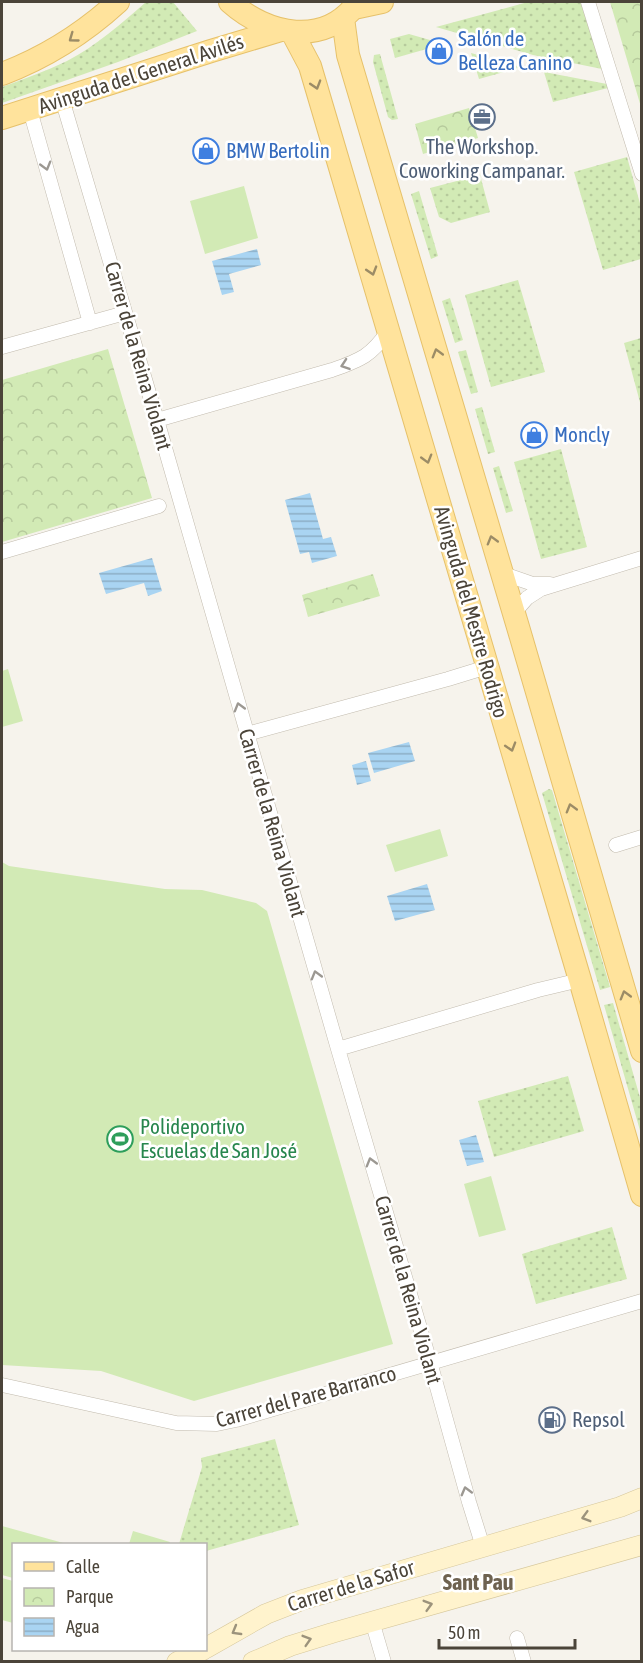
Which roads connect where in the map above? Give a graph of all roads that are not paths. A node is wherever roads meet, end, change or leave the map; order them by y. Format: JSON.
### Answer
{"nodes":[{"id":1,"x":118,"y":2,"type":"edge"},
{"id":2,"x":230,"y":2,"type":"edge"},
{"id":3,"x":382,"y":2,"type":"edge"},
{"id":4,"x":588,"y":2,"type":"edge"},
{"id":5,"x":352,"y":9,"type":"edge"},
{"id":6,"x":286,"y":31,"type":"junction"},
{"id":7,"x":2,"y":74,"type":"edge"},
{"id":8,"x":62,"y":99,"type":"junction"},
{"id":9,"x":30,"y":110,"type":"junction"},
{"id":10,"x":2,"y":118,"type":"edge"},
{"id":11,"x":642,"y":174,"type":"edge"},
{"id":12,"x":125,"y":313,"type":"junction"},
{"id":13,"x":90,"y":323,"type":"junction"},
{"id":14,"x":389,"y":330,"type":"junction"},
{"id":15,"x":2,"y":347,"type":"edge"},
{"id":16,"x":157,"y":420,"type":"junction"},
{"id":17,"x":159,"y":506,"type":"dead end"},
{"id":18,"x":2,"y":552,"type":"edge"},
{"id":19,"x":642,"y":558,"type":"edge"},
{"id":20,"x":501,"y":573,"type":"junction"},
{"id":21,"x":552,"y":584,"type":"junction"},
{"id":22,"x":514,"y":613,"type":"junction"},
{"id":23,"x":487,"y":667,"type":"junction"},
{"id":24,"x":247,"y":734,"type":"junction"},
{"id":25,"x":642,"y":837,"type":"edge"},
{"id":26,"x":616,"y":845,"type":"dead end"},
{"id":27,"x":580,"y":980,"type":"junction"},
{"id":28,"x":338,"y":1049,"type":"junction"},
{"id":29,"x":642,"y":1051,"type":"edge"},
{"id":30,"x":642,"y":1195,"type":"edge"},
{"id":31,"x":642,"y":1301,"type":"edge"},
{"id":32,"x":430,"y":1362,"type":"junction"},
{"id":33,"x":2,"y":1385,"type":"edge"},
{"id":34,"x":642,"y":1498,"type":"edge"},
{"id":35,"x":642,"y":1545,"type":"edge"},
{"id":36,"x":483,"y":1547,"type":"junction"},
{"id":37,"x":372,"y":1621,"type":"junction"},
{"id":38,"x":517,"y":1638,"type":"dead end"},
{"id":39,"x":207,"y":1647,"type":"edge"},
{"id":40,"x":200,"y":1651,"type":"edge"},
{"id":41,"x":177,"y":1662,"type":"edge"},
{"id":42,"x":253,"y":1662,"type":"edge"},
{"id":43,"x":384,"y":1662,"type":"edge"},
{"id":44,"x":524,"y":1662,"type":"edge"}],
"edges":[{"from":1,"to":7,"type":"main road","one_way":true},
{"from":2,"to":6,"type":"main road"},
{"from":3,"to":5,"type":"main road"},
{"from":4,"to":11,"type":"street"},
{"from":5,"to":6,"type":"main road","name":"Avinguda del General Avilés"},
{"from":20,"to":5,"type":"main road","name":"Avinguda del Mestre Rodrigo","one_way":true},
{"from":6,"to":8,"type":"main road","name":"Avinguda del General Avilés"},
{"from":6,"to":14,"type":"main road","name":"Avinguda del Mestre Rodrigo","one_way":true},
{"from":8,"to":9,"type":"main road","name":"Avinguda del General Avilés"},
{"from":8,"to":12,"type":"street","name":"Carrer de la Reina Violant"},
{"from":9,"to":10,"type":"main road","name":"Avinguda del General Avilés"},
{"from":9,"to":13,"type":"street","name":"Carrer de la Reina Violant","one_way":true},
{"from":12,"to":13,"type":"street"},
{"from":12,"to":16,"type":"street","name":"Carrer de la Reina Violant"},
{"from":13,"to":15,"type":"street"},
{"from":14,"to":16,"type":"street","one_way":true},
{"from":14,"to":23,"type":"main road","name":"Avinguda del Mestre Rodrigo","one_way":true},
{"from":24,"to":16,"type":"street","name":"Carrer de la Reina Violant","one_way":true},
{"from":17,"to":18,"type":"street"},
{"from":19,"to":21,"type":"street"},
{"from":20,"to":21,"type":"street"},
{"from":20,"to":22,"type":"main road","name":"Avinguda del Mestre Rodrigo"},
{"from":21,"to":22,"type":"street"},
{"from":29,"to":22,"type":"main road","name":"Avinguda del Mestre Rodrigo","one_way":true},
{"from":23,"to":24,"type":"street"},
{"from":23,"to":27,"type":"main road","name":"Avinguda del Mestre Rodrigo","one_way":true},
{"from":28,"to":24,"type":"street","name":"Carrer de la Reina Violant","one_way":true},
{"from":25,"to":26,"type":"street"},
{"from":27,"to":28,"type":"street"},
{"from":27,"to":30,"type":"main road","name":"Avinguda del Mestre Rodrigo"},
{"from":32,"to":28,"type":"street","name":"Carrer de la Reina Violant","one_way":true},
{"from":31,"to":32,"type":"street","name":"Carrer del Pare Barranco"},
{"from":32,"to":33,"type":"street","name":"Carrer del Pare Barranco"},
{"from":36,"to":32,"type":"street","name":"Carrer de la Reina Violant","one_way":true},
{"from":34,"to":36,"type":"main road","name":"Carrer de la Safor","one_way":true},
{"from":37,"to":35,"type":"main road","name":"Carrer de la Safor","one_way":true},
{"from":36,"to":39,"type":"main road","name":"Carrer de la Safor","one_way":true},
{"from":42,"to":37,"type":"main road","name":"Carrer de la Safor","one_way":true},
{"from":37,"to":43,"type":"street"},
{"from":38,"to":44,"type":"street"},
{"from":40,"to":41,"type":"main road","name":"Carrer de la Safor"}]}
